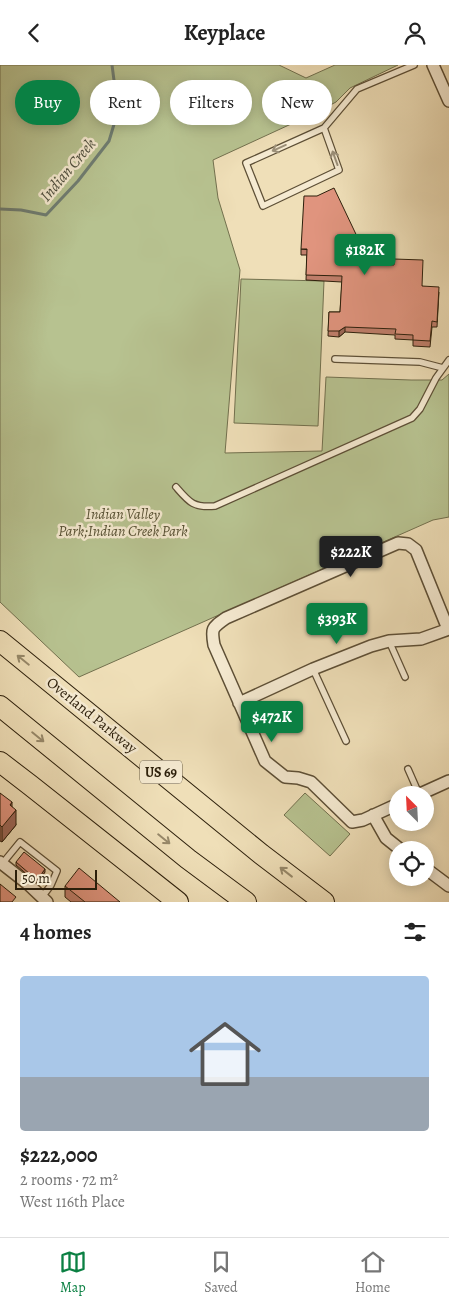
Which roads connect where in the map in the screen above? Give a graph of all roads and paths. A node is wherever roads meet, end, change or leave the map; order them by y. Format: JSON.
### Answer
{"nodes":[{"id":1,"x":414,"y":65,"type":"edge"},
{"id":2,"x":434,"y":65,"type":"edge"},
{"id":3,"x":449,"y":101,"type":"edge"},
{"id":4,"x":324,"y":128,"type":"junction"},
{"id":5,"x":334,"y":359,"type":"dead end"},
{"id":6,"x":449,"y":359,"type":"edge"},
{"id":7,"x":443,"y":368,"type":"junction"},
{"id":8,"x":176,"y":487,"type":"dead end"},
{"id":9,"x":449,"y":629,"type":"edge"},
{"id":10,"x":0,"y":641,"type":"edge"},
{"id":11,"x":389,"y":641,"type":"junction"},
{"id":12,"x":313,"y":669,"type":"junction"},
{"id":13,"x":405,"y":677,"type":"dead end"},
{"id":14,"x":239,"y":703,"type":"junction"},
{"id":15,"x":0,"y":706,"type":"edge"},
{"id":16,"x":346,"y":741,"type":"dead end"},
{"id":17,"x":0,"y":762,"type":"edge"},
{"id":18,"x":408,"y":769,"type":"dead end"},
{"id":19,"x":0,"y":778,"type":"edge"},
{"id":20,"x":449,"y":781,"type":"edge"},
{"id":21,"x":415,"y":786,"type":"edge"},
{"id":22,"x":434,"y":788,"type":"edge"},
{"id":23,"x":389,"y":808,"type":"edge"},
{"id":24,"x":372,"y":815,"type":"junction"},
{"id":25,"x":92,"y":834,"type":"junction"},
{"id":26,"x":390,"y":841,"type":"edge"},
{"id":27,"x":1,"y":863,"type":"edge"},
{"id":28,"x":434,"y":875,"type":"edge"},
{"id":29,"x":449,"y":887,"type":"edge"},
{"id":30,"x":44,"y":899,"type":"edge"},
{"id":31,"x":178,"y":902,"type":"edge"},
{"id":32,"x":246,"y":902,"type":"edge"},
{"id":33,"x":324,"y":902,"type":"edge"}],
"edges":[{"from":1,"to":4,"type":"lane"},
{"from":2,"to":3,"type":"street"},
{"from":4,"to":4,"type":"lane","one_way":true},
{"from":5,"to":7,"type":"lane"},
{"from":6,"to":7,"type":"lane"},
{"from":7,"to":8,"type":"lane"},
{"from":9,"to":11,"type":"street"},
{"from":9,"to":14,"type":"street"},
{"from":33,"to":10,"type":"highway","name":"Overland Parkway","number":"US 69","one_way":true},
{"from":11,"to":12,"type":"street"},
{"from":11,"to":13,"type":"lane"},
{"from":12,"to":14,"type":"street"},
{"from":12,"to":16,"type":"lane"},
{"from":14,"to":24,"type":"street"},
{"from":15,"to":32,"type":"highway","one_way":true},
{"from":17,"to":25,"type":"highway"},
{"from":18,"to":21,"type":"lane"},
{"from":19,"to":25,"type":"highway"},
{"from":20,"to":22,"type":"street"},
{"from":23,"to":24,"type":"street"},
{"from":24,"to":26,"type":"street"},
{"from":25,"to":31,"type":"highway"},
{"from":27,"to":30,"type":"street"},
{"from":27,"to":30,"type":"lane"},
{"from":28,"to":29,"type":"street"}]}
